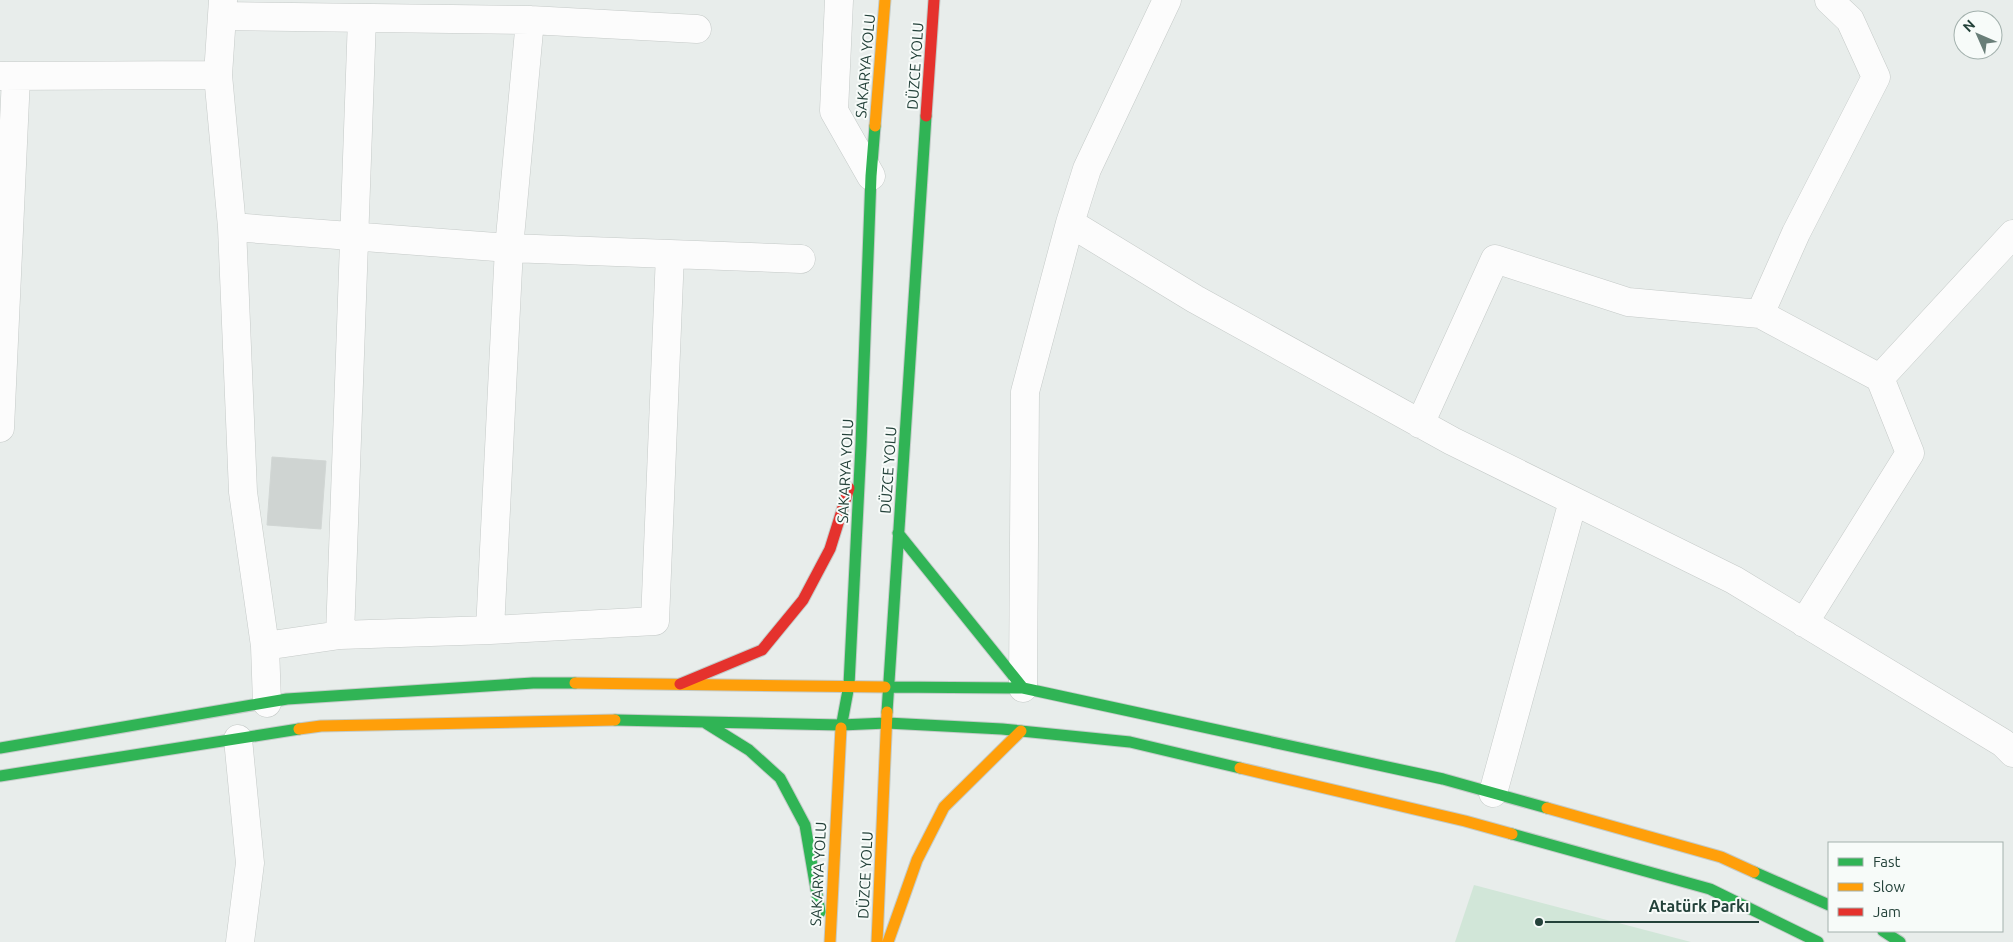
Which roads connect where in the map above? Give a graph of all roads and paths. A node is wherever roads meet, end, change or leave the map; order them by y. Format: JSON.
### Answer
{"nodes":[{"id":1,"x":839,"y":0,"type":"edge"},
{"id":2,"x":885,"y":0,"type":"edge"},
{"id":3,"x":934,"y":0,"type":"edge"},
{"id":4,"x":1167,"y":0,"type":"edge"},
{"id":5,"x":1829,"y":0,"type":"edge"},
{"id":6,"x":223,"y":8,"type":"edge"},
{"id":7,"x":362,"y":18,"type":"junction"},
{"id":8,"x":530,"y":20,"type":"junction"},
{"id":9,"x":697,"y":29,"type":"dead end"},
{"id":10,"x":218,"y":75,"type":"junction"},
{"id":11,"x":8,"y":76,"type":"edge"},
{"id":12,"x":871,"y":176,"type":"junction"},
{"id":13,"x":1070,"y":223,"type":"junction"},
{"id":14,"x":232,"y":227,"type":"junction"},
{"id":15,"x":2013,"y":234,"type":"edge"},
{"id":16,"x":354,"y":236,"type":"junction"},
{"id":17,"x":509,"y":248,"type":"junction"},
{"id":18,"x":670,"y":254,"type":"junction"},
{"id":19,"x":801,"y":259,"type":"dead end"},
{"id":20,"x":1760,"y":314,"type":"junction"},
{"id":21,"x":1880,"y":378,"type":"junction"},
{"id":22,"x":1420,"y":424,"type":"junction"},
{"id":23,"x":0,"y":428,"type":"edge"},
{"id":24,"x":861,"y":445,"type":"junction"},
{"id":25,"x":1573,"y":501,"type":"junction"},
{"id":26,"x":898,"y":533,"type":"junction"},
{"id":27,"x":1804,"y":623,"type":"junction"},
{"id":28,"x":490,"y":630,"type":"junction"},
{"id":29,"x":340,"y":635,"type":"junction"},
{"id":30,"x":265,"y":646,"type":"junction"},
{"id":31,"x":680,"y":684,"type":"junction"},
{"id":32,"x":849,"y":685,"type":"junction"},
{"id":33,"x":888,"y":686,"type":"junction"},
{"id":34,"x":1023,"y":688,"type":"junction"},
{"id":35,"x":268,"y":703,"type":"junction"},
{"id":36,"x":704,"y":722,"type":"junction"},
{"id":37,"x":887,"y":723,"type":"junction"},
{"id":38,"x":841,"y":725,"type":"junction"},
{"id":39,"x":1020,"y":731,"type":"junction"},
{"id":40,"x":238,"y":739,"type":"junction"},
{"id":41,"x":2010,"y":743,"type":"edge"},
{"id":42,"x":0,"y":748,"type":"edge"},
{"id":43,"x":0,"y":776,"type":"edge"},
{"id":44,"x":1493,"y":793,"type":"junction"},
{"id":45,"x":1828,"y":905,"type":"edge"},
{"id":46,"x":1885,"y":932,"type":"edge"},
{"id":47,"x":240,"y":942,"type":"edge"},
{"id":48,"x":825,"y":942,"type":"edge"},
{"id":49,"x":830,"y":942,"type":"edge"},
{"id":50,"x":877,"y":942,"type":"edge"},
{"id":51,"x":888,"y":942,"type":"edge"},
{"id":52,"x":1818,"y":942,"type":"edge"},
{"id":53,"x":1900,"y":942,"type":"edge"}],
"edges":[{"from":1,"to":12,"type":"street"},
{"from":2,"to":12,"type":"main road","name":"SAKARYA YOLU"},
{"from":3,"to":26,"type":"main road","name":"DÜZCE YOLU"},
{"from":4,"to":13,"type":"street"},
{"from":5,"to":20,"type":"street"},
{"from":6,"to":7,"type":"street"},
{"from":6,"to":10,"type":"street"},
{"from":7,"to":8,"type":"street"},
{"from":7,"to":16,"type":"street"},
{"from":8,"to":9,"type":"street"},
{"from":8,"to":17,"type":"street"},
{"from":10,"to":11,"type":"street"},
{"from":10,"to":14,"type":"street"},
{"from":11,"to":23,"type":"street"},
{"from":12,"to":24,"type":"main road","name":"SAKARYA YOLU"},
{"from":13,"to":22,"type":"street"},
{"from":13,"to":34,"type":"street"},
{"from":14,"to":16,"type":"street"},
{"from":14,"to":30,"type":"street"},
{"from":15,"to":21,"type":"street"},
{"from":16,"to":17,"type":"street"},
{"from":16,"to":29,"type":"street"},
{"from":17,"to":18,"type":"street"},
{"from":17,"to":28,"type":"street"},
{"from":18,"to":19,"type":"street"},
{"from":18,"to":28,"type":"street"},
{"from":20,"to":21,"type":"street"},
{"from":20,"to":22,"type":"street"},
{"from":21,"to":27,"type":"street"},
{"from":22,"to":25,"type":"street"},
{"from":24,"to":31,"type":"main road"},
{"from":24,"to":32,"type":"main road","name":"SAKARYA YOLU"},
{"from":25,"to":27,"type":"street"},
{"from":25,"to":44,"type":"street"},
{"from":26,"to":33,"type":"main road","name":"DÜZCE YOLU"},
{"from":26,"to":34,"type":"main road"},
{"from":27,"to":41,"type":"street"},
{"from":28,"to":29,"type":"street"},
{"from":29,"to":30,"type":"street"},
{"from":30,"to":35,"type":"street"},
{"from":31,"to":32,"type":"main road"},
{"from":31,"to":35,"type":"main road"},
{"from":32,"to":33,"type":"main road"},
{"from":32,"to":38,"type":"main road","name":"SAKARYA YOLU"},
{"from":33,"to":34,"type":"main road"},
{"from":33,"to":37,"type":"main road","name":"DÜZCE YOLU"},
{"from":34,"to":44,"type":"main road"},
{"from":35,"to":42,"type":"main road"},
{"from":36,"to":38,"type":"main road"},
{"from":36,"to":40,"type":"main road"},
{"from":36,"to":48,"type":"main road"},
{"from":37,"to":38,"type":"main road"},
{"from":37,"to":39,"type":"main road"},
{"from":37,"to":50,"type":"main road","name":"DÜZCE YOLU"},
{"from":38,"to":49,"type":"main road","name":"SAKARYA YOLU"},
{"from":39,"to":51,"type":"main road"},
{"from":39,"to":52,"type":"main road"},
{"from":40,"to":43,"type":"main road"},
{"from":40,"to":47,"type":"street"},
{"from":44,"to":45,"type":"main road"},
{"from":46,"to":53,"type":"main road"}]}
